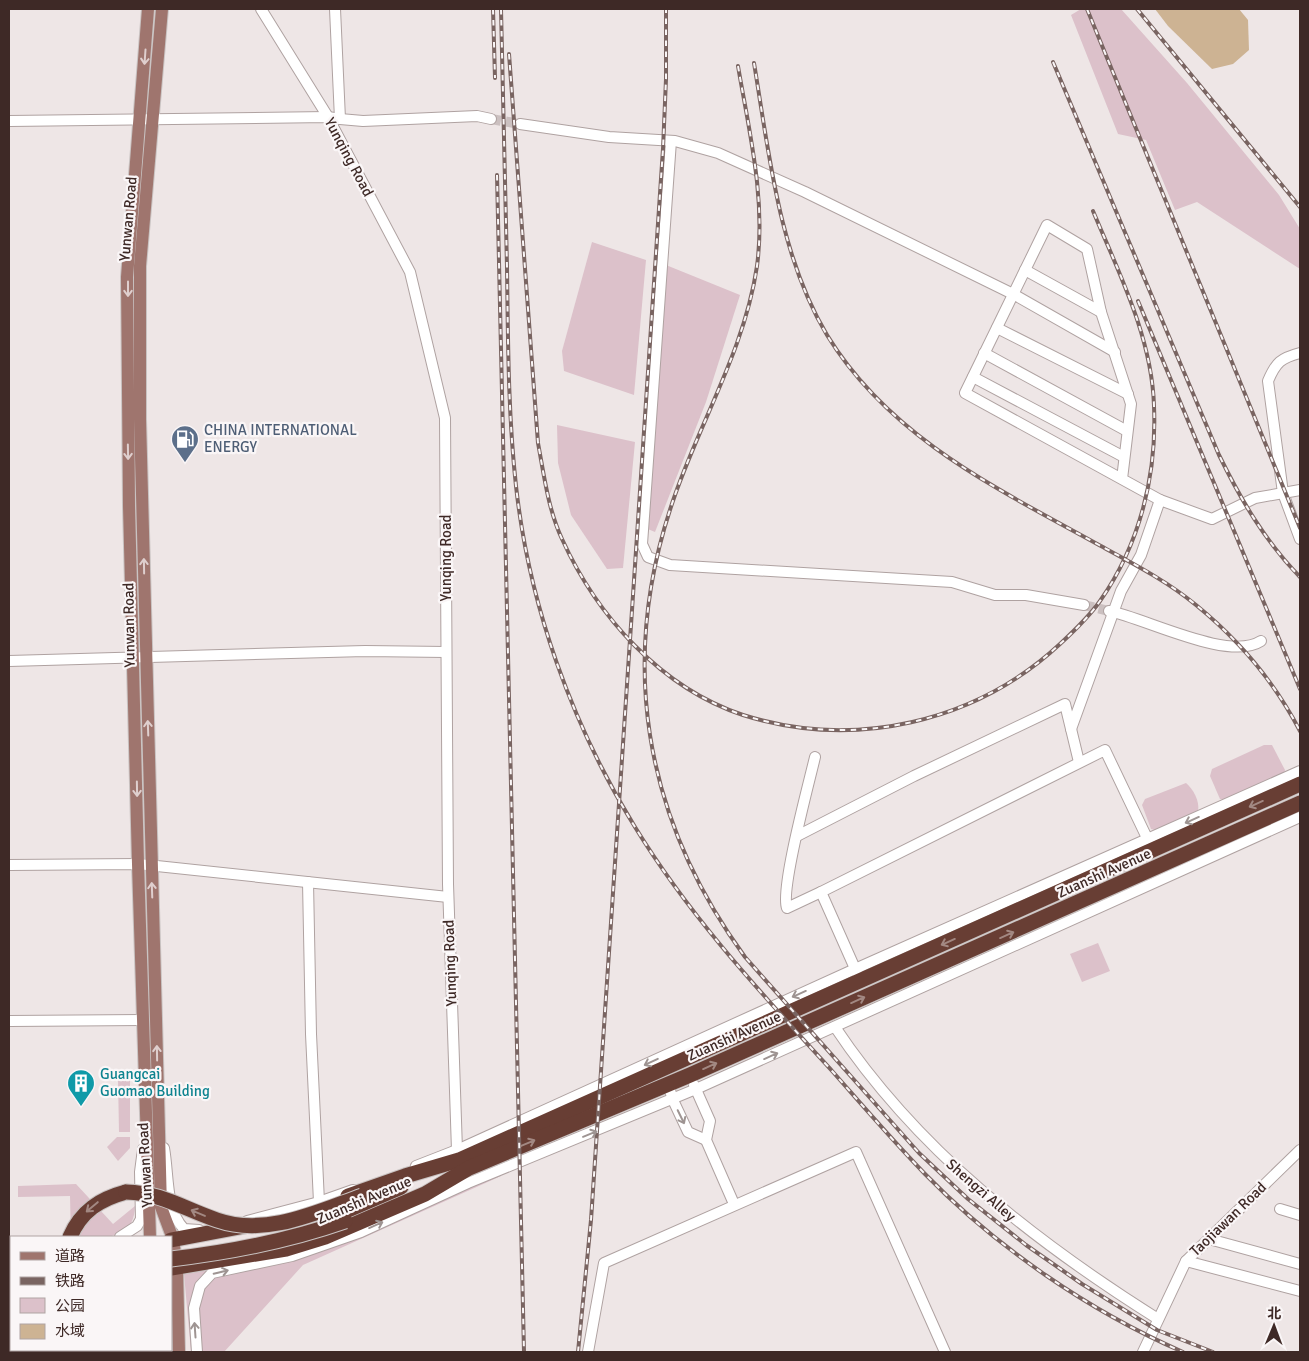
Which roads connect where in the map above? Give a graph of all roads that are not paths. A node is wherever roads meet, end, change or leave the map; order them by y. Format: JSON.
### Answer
{"nodes":[{"id":1,"x":148,"y":9,"type":"edge"},
{"id":2,"x":162,"y":9,"type":"edge"},
{"id":3,"x":260,"y":9,"type":"edge"},
{"id":4,"x":335,"y":9,"type":"edge"},
{"id":5,"x":328,"y":117,"type":"junction"},
{"id":6,"x":147,"y":119,"type":"junction"},
{"id":7,"x":340,"y":119,"type":"junction"},
{"id":8,"x":491,"y":119,"type":"tunnel mouth"},
{"id":9,"x":9,"y":122,"type":"edge"},
{"id":10,"x":520,"y":124,"type":"tunnel mouth"},
{"id":11,"x":670,"y":141,"type":"junction"},
{"id":12,"x":1025,"y":270,"type":"junction"},
{"id":13,"x":1013,"y":294,"type":"junction"},
{"id":14,"x":1101,"y":312,"type":"junction"},
{"id":15,"x":997,"y":328,"type":"junction"},
{"id":16,"x":1115,"y":352,"type":"junction"},
{"id":17,"x":984,"y":353,"type":"junction"},
{"id":18,"x":1300,"y":353,"type":"edge"},
{"id":19,"x":973,"y":377,"type":"junction"},
{"id":20,"x":1128,"y":394,"type":"junction"},
{"id":21,"x":1128,"y":431,"type":"junction"},
{"id":22,"x":1124,"y":457,"type":"junction"},
{"id":23,"x":1122,"y":478,"type":"junction"},
{"id":24,"x":1300,"y":490,"type":"edge"},
{"id":25,"x":1282,"y":493,"type":"junction"},
{"id":26,"x":1160,"y":500,"type":"junction"},
{"id":27,"x":1300,"y":540,"type":"edge"},
{"id":28,"x":1084,"y":605,"type":"tunnel mouth"},
{"id":29,"x":1111,"y":611,"type":"junction"},
{"id":30,"x":1261,"y":641,"type":"dead end"},
{"id":31,"x":446,"y":652,"type":"junction"},
{"id":32,"x":140,"y":659,"type":"junction"},
{"id":33,"x":9,"y":661,"type":"edge"},
{"id":34,"x":1071,"y":729,"type":"junction"},
{"id":35,"x":815,"y":757,"type":"dead end"},
{"id":36,"x":1079,"y":762,"type":"junction"},
{"id":37,"x":1300,"y":771,"type":"edge"},
{"id":38,"x":1300,"y":784,"type":"edge"},
{"id":39,"x":1299,"y":810,"type":"edge"},
{"id":40,"x":797,"y":836,"type":"junction"},
{"id":41,"x":1171,"y":836,"type":"junction"},
{"id":42,"x":1240,"y":838,"type":"junction"},
{"id":43,"x":1148,"y":840,"type":"junction"},
{"id":44,"x":138,"y":864,"type":"junction"},
{"id":45,"x":9,"y":865,"type":"edge"},
{"id":46,"x":152,"y":866,"type":"junction"},
{"id":47,"x":308,"y":882,"type":"junction"},
{"id":48,"x":1058,"y":886,"type":"junction"},
{"id":49,"x":821,"y":892,"type":"junction"},
{"id":50,"x":448,"y":897,"type":"junction"},
{"id":51,"x":858,"y":975,"type":"junction"},
{"id":52,"x":143,"y":1020,"type":"junction"},
{"id":53,"x":9,"y":1021,"type":"edge"},
{"id":54,"x":835,"y":1027,"type":"junction"},
{"id":55,"x":690,"y":1075,"type":"junction"},
{"id":56,"x":668,"y":1084,"type":"junction"},
{"id":57,"x":696,"y":1090,"type":"junction"},
{"id":58,"x":672,"y":1100,"type":"junction"},
{"id":59,"x":152,"y":1115,"type":"junction"},
{"id":60,"x":706,"y":1140,"type":"junction"},
{"id":61,"x":1300,"y":1150,"type":"edge"},
{"id":62,"x":462,"y":1160,"type":"junction"},
{"id":63,"x":523,"y":1161,"type":"junction"},
{"id":64,"x":423,"y":1177,"type":"junction"},
{"id":65,"x":319,"y":1202,"type":"junction"},
{"id":66,"x":734,"y":1204,"type":"junction"},
{"id":67,"x":1280,"y":1209,"type":"dead end"},
{"id":68,"x":306,"y":1212,"type":"junction"},
{"id":69,"x":1300,"y":1215,"type":"edge"},
{"id":70,"x":344,"y":1217,"type":"junction"},
{"id":71,"x":252,"y":1220,"type":"junction"},
{"id":72,"x":71,"y":1236,"type":"edge"},
{"id":73,"x":122,"y":1236,"type":"edge"},
{"id":74,"x":150,"y":1236,"type":"edge"},
{"id":75,"x":170,"y":1236,"type":"edge"},
{"id":76,"x":1209,"y":1239,"type":"junction"},
{"id":77,"x":172,"y":1243,"type":"edge"},
{"id":78,"x":286,"y":1249,"type":"junction"},
{"id":79,"x":1186,"y":1261,"type":"junction"},
{"id":80,"x":1300,"y":1264,"type":"edge"},
{"id":81,"x":173,"y":1265,"type":"edge"},
{"id":82,"x":254,"y":1265,"type":"junction"},
{"id":83,"x":1300,"y":1291,"type":"edge"},
{"id":84,"x":1158,"y":1319,"type":"junction"},
{"id":85,"x":179,"y":1352,"type":"edge"},
{"id":86,"x":196,"y":1352,"type":"edge"},
{"id":87,"x":588,"y":1352,"type":"edge"},
{"id":88,"x":945,"y":1352,"type":"edge"},
{"id":89,"x":1143,"y":1352,"type":"edge"}],
"edges":[{"from":1,"to":6,"type":"main road","name":"Yunwan Road","one_way":true},
{"from":2,"to":6,"type":"main road","name":"Yunwan Road"},
{"from":3,"to":5,"type":"street","name":"Yunqing Road"},
{"from":4,"to":7,"type":"street"},
{"from":5,"to":6,"type":"street"},
{"from":5,"to":7,"type":"street"},
{"from":5,"to":31,"type":"street","name":"Yunqing Road"},
{"from":6,"to":9,"type":"street"},
{"from":6,"to":32,"type":"main road","name":"Yunwan Road"},
{"from":7,"to":8,"type":"street"},
{"from":10,"to":11,"type":"street"},
{"from":11,"to":13,"type":"street"},
{"from":11,"to":28,"type":"street"},
{"from":12,"to":13,"type":"street"},
{"from":12,"to":14,"type":"street"},
{"from":12,"to":14,"type":"street"},
{"from":13,"to":15,"type":"street"},
{"from":13,"to":16,"type":"street"},
{"from":14,"to":16,"type":"street"},
{"from":15,"to":17,"type":"street"},
{"from":15,"to":20,"type":"street"},
{"from":16,"to":20,"type":"street"},
{"from":17,"to":19,"type":"street"},
{"from":17,"to":21,"type":"street"},
{"from":18,"to":25,"type":"street"},
{"from":19,"to":22,"type":"street"},
{"from":19,"to":23,"type":"street"},
{"from":20,"to":21,"type":"street"},
{"from":21,"to":22,"type":"street"},
{"from":22,"to":23,"type":"street"},
{"from":23,"to":26,"type":"street"},
{"from":24,"to":25,"type":"street"},
{"from":25,"to":26,"type":"street"},
{"from":25,"to":27,"type":"street"},
{"from":26,"to":29,"type":"street"},
{"from":29,"to":30,"type":"street"},
{"from":29,"to":34,"type":"street"},
{"from":31,"to":32,"type":"street"},
{"from":31,"to":50,"type":"street","name":"Yunqing Road"},
{"from":32,"to":33,"type":"street"},
{"from":32,"to":44,"type":"main road","name":"Yunwan Road","one_way":true},
{"from":46,"to":32,"type":"main road","name":"Yunwan Road","one_way":true},
{"from":34,"to":36,"type":"street"},
{"from":34,"to":40,"type":"street"},
{"from":35,"to":40,"type":"street"},
{"from":36,"to":43,"type":"street"},
{"from":36,"to":49,"type":"street"},
{"from":37,"to":41,"type":"street","one_way":true},
{"from":38,"to":41,"type":"highway","name":"Zuanshi Avenue","one_way":true},
{"from":39,"to":42,"type":"highway","name":"Zuanshi Avenue"},
{"from":40,"to":49,"type":"street"},
{"from":41,"to":43,"type":"street"},
{"from":41,"to":48,"type":"highway","name":"Zuanshi Avenue"},
{"from":42,"to":54,"type":"street"},
{"from":55,"to":42,"type":"highway","name":"Zuanshi Avenue","one_way":true},
{"from":43,"to":48,"type":"street"},
{"from":44,"to":45,"type":"street"},
{"from":44,"to":46,"type":"street"},
{"from":44,"to":52,"type":"main road","name":"Yunwan Road"},
{"from":46,"to":47,"type":"street"},
{"from":59,"to":46,"type":"main road","name":"Yunwan Road","one_way":true},
{"from":47,"to":50,"type":"street"},
{"from":47,"to":65,"type":"street"},
{"from":48,"to":51,"type":"highway","name":"Zuanshi Avenue","one_way":true},
{"from":49,"to":51,"type":"street"},
{"from":50,"to":62,"type":"street","name":"Yunqing Road"},
{"from":51,"to":62,"type":"highway","name":"Zuanshi Avenue"},
{"from":51,"to":62,"type":"street","one_way":true},
{"from":52,"to":53,"type":"street"},
{"from":52,"to":59,"type":"main road","name":"Yunwan Road"},
{"from":57,"to":54,"type":"street","one_way":true},
{"from":54,"to":84,"type":"street","name":"Shengzi Alley"},
{"from":55,"to":56,"type":"highway","name":"Zuanshi Avenue"},
{"from":55,"to":57,"type":"street"},
{"from":56,"to":58,"type":"street"},
{"from":62,"to":56,"type":"highway","name":"Zuanshi Avenue","one_way":true},
{"from":57,"to":58,"type":"street"},
{"from":57,"to":60,"type":"street"},
{"from":58,"to":60,"type":"street","one_way":true},
{"from":63,"to":58,"type":"street","one_way":true},
{"from":59,"to":71,"type":"street"},
{"from":59,"to":73,"type":"street"},
{"from":59,"to":74,"type":"main road","name":"Yunwan Road"},
{"from":59,"to":75,"type":"main road","name":"Yunwan Road"},
{"from":60,"to":66,"type":"street"},
{"from":61,"to":76,"type":"street","name":"Taojiawan Road"},
{"from":62,"to":63,"type":"street"},
{"from":62,"to":64,"type":"highway"},
{"from":62,"to":65,"type":"street"},
{"from":62,"to":68,"type":"highway","name":"Zuanshi Avenue"},
{"from":62,"to":70,"type":"highway"},
{"from":62,"to":78,"type":"highway","name":"Zuanshi Avenue"},
{"from":82,"to":63,"type":"street","one_way":true},
{"from":64,"to":70,"type":"highway"},
{"from":64,"to":72,"type":"highway","one_way":true,"bridge":true},
{"from":65,"to":71,"type":"street"},
{"from":66,"to":87,"type":"street"},
{"from":66,"to":88,"type":"street"},
{"from":67,"to":69,"type":"street"},
{"from":68,"to":71,"type":"street"},
{"from":68,"to":77,"type":"highway","name":"Zuanshi Avenue"},
{"from":70,"to":77,"type":"highway"},
{"from":70,"to":81,"type":"highway","bridge":true},
{"from":76,"to":79,"type":"street","name":"Taojiawan Road"},
{"from":76,"to":80,"type":"street"},
{"from":77,"to":81,"type":"main road","name":"Yunwan Road"},
{"from":78,"to":81,"type":"highway","name":"Zuanshi Avenue"},
{"from":78,"to":82,"type":"street"},
{"from":79,"to":83,"type":"street"},
{"from":79,"to":84,"type":"street","name":"Taojiawan Road"},
{"from":81,"to":85,"type":"main road","name":"Yunwan Road"},
{"from":86,"to":82,"type":"street","one_way":true},
{"from":84,"to":89,"type":"street","name":"Taojiawan Road"}]}
